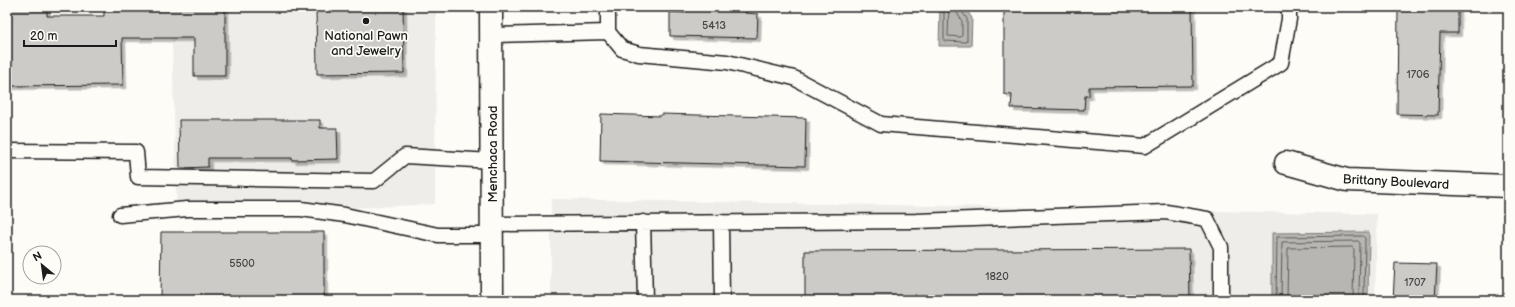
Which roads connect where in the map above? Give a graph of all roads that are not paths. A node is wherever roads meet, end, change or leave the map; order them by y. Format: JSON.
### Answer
{"nodes":[{"id":1,"x":491,"y":7,"type":"edge"},
{"id":2,"x":608,"y":7,"type":"edge"},
{"id":3,"x":1289,"y":7,"type":"edge"},
{"id":4,"x":608,"y":32,"type":"junction"},
{"id":5,"x":491,"y":35,"type":"junction"},
{"id":6,"x":7,"y":151,"type":"edge"},
{"id":7,"x":492,"y":161,"type":"junction"},
{"id":8,"x":1286,"y":163,"type":"dead end"},
{"id":9,"x":1508,"y":186,"type":"edge"},
{"id":10,"x":120,"y":215,"type":"dead end"},
{"id":11,"x":643,"y":222,"type":"junction"},
{"id":12,"x":721,"y":222,"type":"junction"},
{"id":13,"x":492,"y":230,"type":"junction"},
{"id":14,"x":492,"y":300,"type":"edge"},
{"id":15,"x":645,"y":300,"type":"edge"},
{"id":16,"x":722,"y":300,"type":"edge"},
{"id":17,"x":1221,"y":300,"type":"edge"}],
"edges":[{"from":1,"to":5,"type":"main road","name":"Menchaca Road"},
{"from":2,"to":4,"type":"lane"},
{"from":3,"to":4,"type":"lane"},
{"from":4,"to":5,"type":"lane"},
{"from":5,"to":7,"type":"main road","name":"Menchaca Road"},
{"from":6,"to":7,"type":"lane"},
{"from":7,"to":13,"type":"main road","name":"Menchaca Road"},
{"from":8,"to":9,"type":"main road","name":"Brittany Boulevard"},
{"from":10,"to":13,"type":"lane"},
{"from":11,"to":12,"type":"lane"},
{"from":11,"to":13,"type":"lane"},
{"from":11,"to":15,"type":"lane"},
{"from":12,"to":16,"type":"lane"},
{"from":12,"to":17,"type":"lane"},
{"from":13,"to":14,"type":"main road","name":"Menchaca Road"}]}
